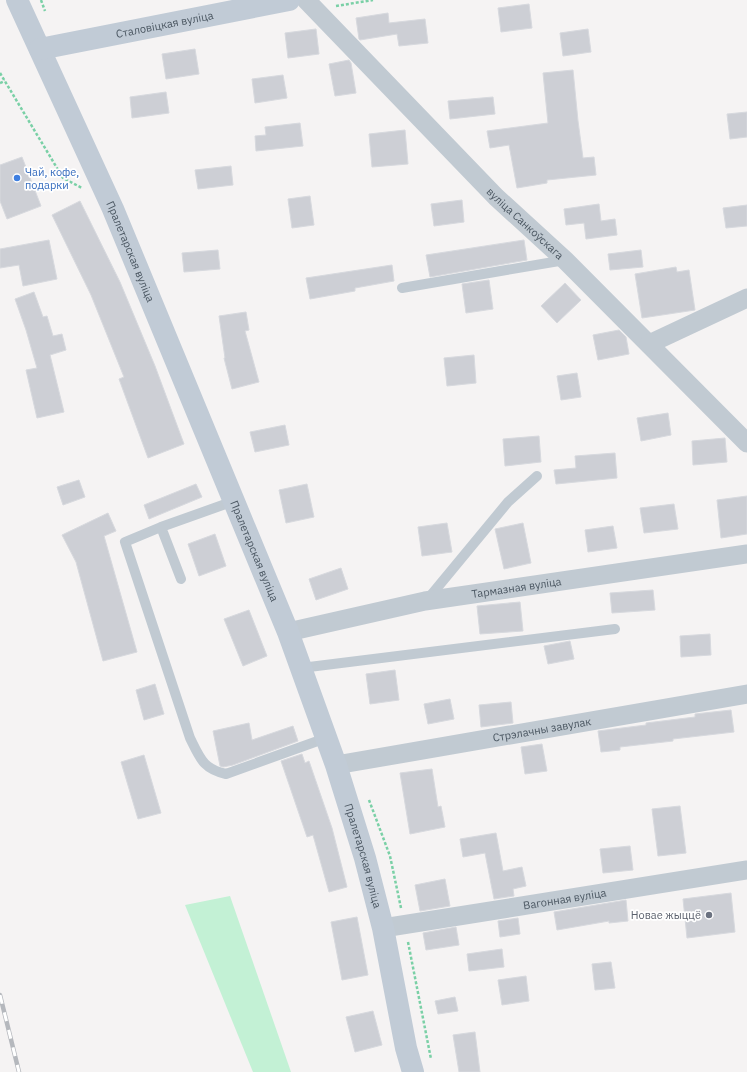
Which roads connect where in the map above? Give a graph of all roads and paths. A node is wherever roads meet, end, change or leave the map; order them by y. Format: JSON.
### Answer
{"nodes":[{"id":1,"x":17,"y":0,"type":"edge"},
{"id":2,"x":289,"y":0,"type":"edge"},
{"id":3,"x":306,"y":0,"type":"edge"},
{"id":4,"x":40,"y":49,"type":"junction"},
{"id":5,"x":5,"y":81,"type":"dead end"},
{"id":6,"x":0,"y":83,"type":"edge"},
{"id":7,"x":566,"y":260,"type":"junction"},
{"id":8,"x":402,"y":288,"type":"dead end"},
{"id":9,"x":747,"y":298,"type":"edge"},
{"id":10,"x":649,"y":344,"type":"junction"},
{"id":11,"x":747,"y":443,"type":"edge"},
{"id":12,"x":537,"y":476,"type":"dead end"},
{"id":13,"x":234,"y":501,"type":"junction"},
{"id":14,"x":161,"y":527,"type":"junction"},
{"id":15,"x":747,"y":554,"type":"edge"},
{"id":16,"x":181,"y":579,"type":"dead end"},
{"id":17,"x":425,"y":601,"type":"junction"},
{"id":18,"x":615,"y":629,"type":"dead end"},
{"id":19,"x":288,"y":632,"type":"junction"},
{"id":20,"x":301,"y":668,"type":"junction"},
{"id":21,"x":747,"y":694,"type":"edge"},
{"id":22,"x":326,"y":738,"type":"junction"},
{"id":23,"x":336,"y":765,"type":"junction"},
{"id":24,"x":747,"y":870,"type":"edge"},
{"id":25,"x":383,"y":928,"type":"junction"},
{"id":26,"x":413,"y":1072,"type":"edge"}],
"edges":[{"from":1,"to":4,"type":"main road","name":"Пралетарская вуліца"},
{"from":2,"to":4,"type":"main road","name":"Сталовіцкая вуліца"},
{"from":3,"to":7,"type":"street","name":"вуліца Санкоўскага"},
{"from":4,"to":13,"type":"main road","name":"Пралетарская вуліца"},
{"from":5,"to":6,"type":"path"},
{"from":7,"to":8,"type":"lane"},
{"from":7,"to":10,"type":"street","name":"вуліца Санкоўскага"},
{"from":9,"to":10,"type":"street"},
{"from":10,"to":11,"type":"street","name":"вуліца Санкоўскага"},
{"from":12,"to":17,"type":"lane"},
{"from":13,"to":14,"type":"lane"},
{"from":13,"to":19,"type":"main road","name":"Пралетарская вуліца"},
{"from":14,"to":16,"type":"lane"},
{"from":14,"to":22,"type":"lane"},
{"from":15,"to":17,"type":"street","name":"Тармазная вуліца"},
{"from":17,"to":19,"type":"street","name":"Тармазная вуліца"},
{"from":18,"to":20,"type":"lane"},
{"from":19,"to":20,"type":"main road","name":"Пралетарская вуліца"},
{"from":20,"to":22,"type":"main road","name":"Пралетарская вуліца"},
{"from":21,"to":23,"type":"street","name":"Стрэлачны завулак"},
{"from":22,"to":23,"type":"main road","name":"Пралетарская вуліца"},
{"from":23,"to":25,"type":"main road","name":"Пралетарская вуліца"},
{"from":24,"to":25,"type":"street","name":"Вагонная вуліца"},
{"from":25,"to":26,"type":"main road","name":"Пралетарская вуліца"}]}
